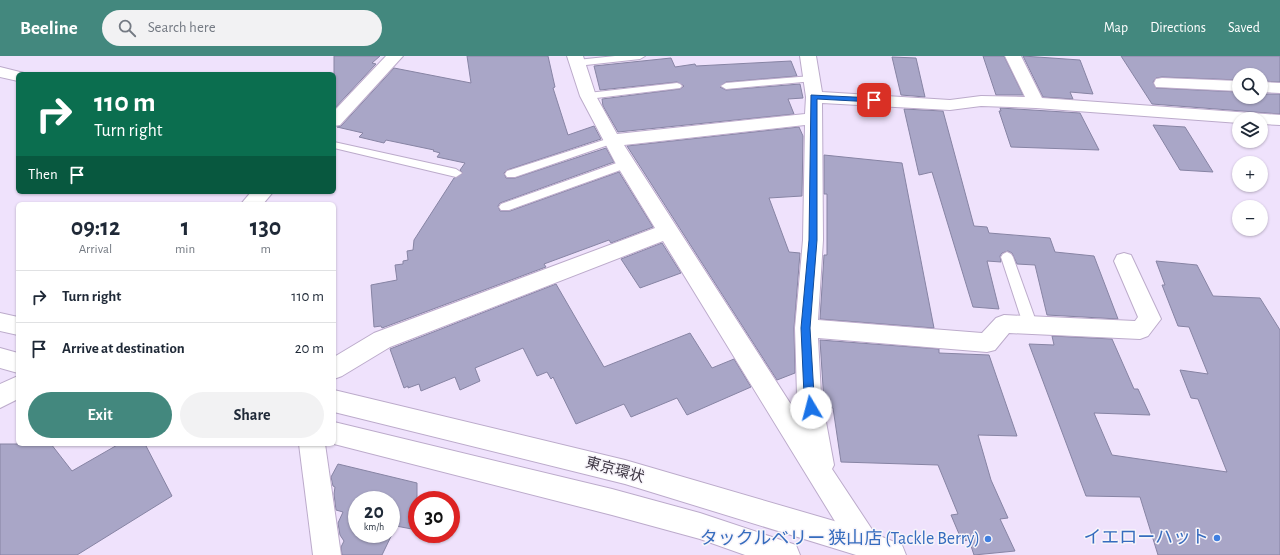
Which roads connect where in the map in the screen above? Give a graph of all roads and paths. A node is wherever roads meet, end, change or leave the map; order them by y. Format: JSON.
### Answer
{"nodes":[{"id":1,"x":395,"y":56,"type":"edge"},
{"id":2,"x":640,"y":56,"type":"edge"},
{"id":3,"x":808,"y":56,"type":"edge"},
{"id":4,"x":1013,"y":56,"type":"edge"},
{"id":5,"x":576,"y":59,"type":"edge"},
{"id":6,"x":0,"y":72,"type":"edge"},
{"id":7,"x":16,"y":76,"type":"edge"},
{"id":8,"x":1162,"y":84,"type":"dead end"},
{"id":9,"x":676,"y":86,"type":"dead end"},
{"id":10,"x":726,"y":86,"type":"dead end"},
{"id":11,"x":1232,"y":86,"type":"edge"},
{"id":12,"x":1268,"y":87,"type":"edge"},
{"id":13,"x":812,"y":88,"type":"junction"},
{"id":14,"x":1280,"y":88,"type":"edge"},
{"id":15,"x":588,"y":96,"type":"junction"},
{"id":16,"x":1036,"y":103,"type":"junction"},
{"id":17,"x":336,"y":119,"type":"edge"},
{"id":18,"x":814,"y":119,"type":"junction"},
{"id":19,"x":1280,"y":120,"type":"edge"},
{"id":20,"x":613,"y":140,"type":"junction"},
{"id":21,"x":336,"y":145,"type":"edge"},
{"id":22,"x":625,"y":164,"type":"junction"},
{"id":23,"x":456,"y":173,"type":"dead end"},
{"id":24,"x":511,"y":174,"type":"dead end"},
{"id":25,"x":261,"y":194,"type":"edge"},
{"id":26,"x":252,"y":202,"type":"edge"},
{"id":27,"x":505,"y":207,"type":"dead end"},
{"id":28,"x":668,"y":231,"type":"junction"},
{"id":29,"x":1007,"y":257,"type":"dead end"},
{"id":30,"x":1124,"y":261,"type":"dead end"},
{"id":31,"x":0,"y":322,"type":"edge"},
{"id":32,"x":1030,"y":324,"type":"junction"},
{"id":33,"x":16,"y":326,"type":"edge"},
{"id":34,"x":806,"y":328,"type":"junction"},
{"id":35,"x":0,"y":358,"type":"edge"},
{"id":36,"x":16,"y":362,"type":"edge"},
{"id":37,"x":336,"y":368,"type":"edge"},
{"id":38,"x":16,"y":387,"type":"edge"},
{"id":39,"x":0,"y":397,"type":"edge"},
{"id":40,"x":336,"y":401,"type":"edge"},
{"id":41,"x":336,"y":433,"type":"edge"},
{"id":42,"x":312,"y":446,"type":"edge"},
{"id":43,"x":823,"y":476,"type":"junction"},
{"id":44,"x":865,"y":544,"type":"junction"},
{"id":45,"x":327,"y":555,"type":"edge"},
{"id":46,"x":786,"y":555,"type":"edge"},
{"id":47,"x":892,"y":555,"type":"edge"}],
"edges":[{"from":1,"to":17,"type":"main road"},
{"from":2,"to":5,"type":"lane"},
{"from":3,"to":13,"type":"main road"},
{"from":4,"to":16,"type":"main road"},
{"from":5,"to":15,"type":"main road"},
{"from":6,"to":7,"type":"main road"},
{"from":8,"to":11,"type":"main road"},
{"from":9,"to":15,"type":"lane"},
{"from":10,"to":13,"type":"lane"},
{"from":12,"to":14,"type":"main road"},
{"from":13,"to":16,"type":"main road"},
{"from":13,"to":18,"type":"main road"},
{"from":15,"to":20,"type":"main road"},
{"from":16,"to":19,"type":"main road"},
{"from":18,"to":20,"type":"main road"},
{"from":18,"to":34,"type":"main road"},
{"from":20,"to":22,"type":"main road"},
{"from":20,"to":24,"type":"lane"},
{"from":21,"to":23,"type":"lane"},
{"from":22,"to":27,"type":"lane"},
{"from":22,"to":28,"type":"main road"},
{"from":25,"to":26,"type":"main road"},
{"from":28,"to":37,"type":"main road"},
{"from":28,"to":43,"type":"main road"},
{"from":29,"to":32,"type":"lane"},
{"from":30,"to":32,"type":"main road"},
{"from":31,"to":33,"type":"main road"},
{"from":32,"to":34,"type":"main road"},
{"from":34,"to":43,"type":"main road"},
{"from":35,"to":36,"type":"main road"},
{"from":38,"to":39,"type":"main road"},
{"from":40,"to":44,"type":"main road","name":"東京環状"},
{"from":41,"to":46,"type":"main road","name":"東京環状"},
{"from":42,"to":45,"type":"main road"},
{"from":43,"to":44,"type":"main road"},
{"from":44,"to":47,"type":"main road","name":"東京環状"}]}
